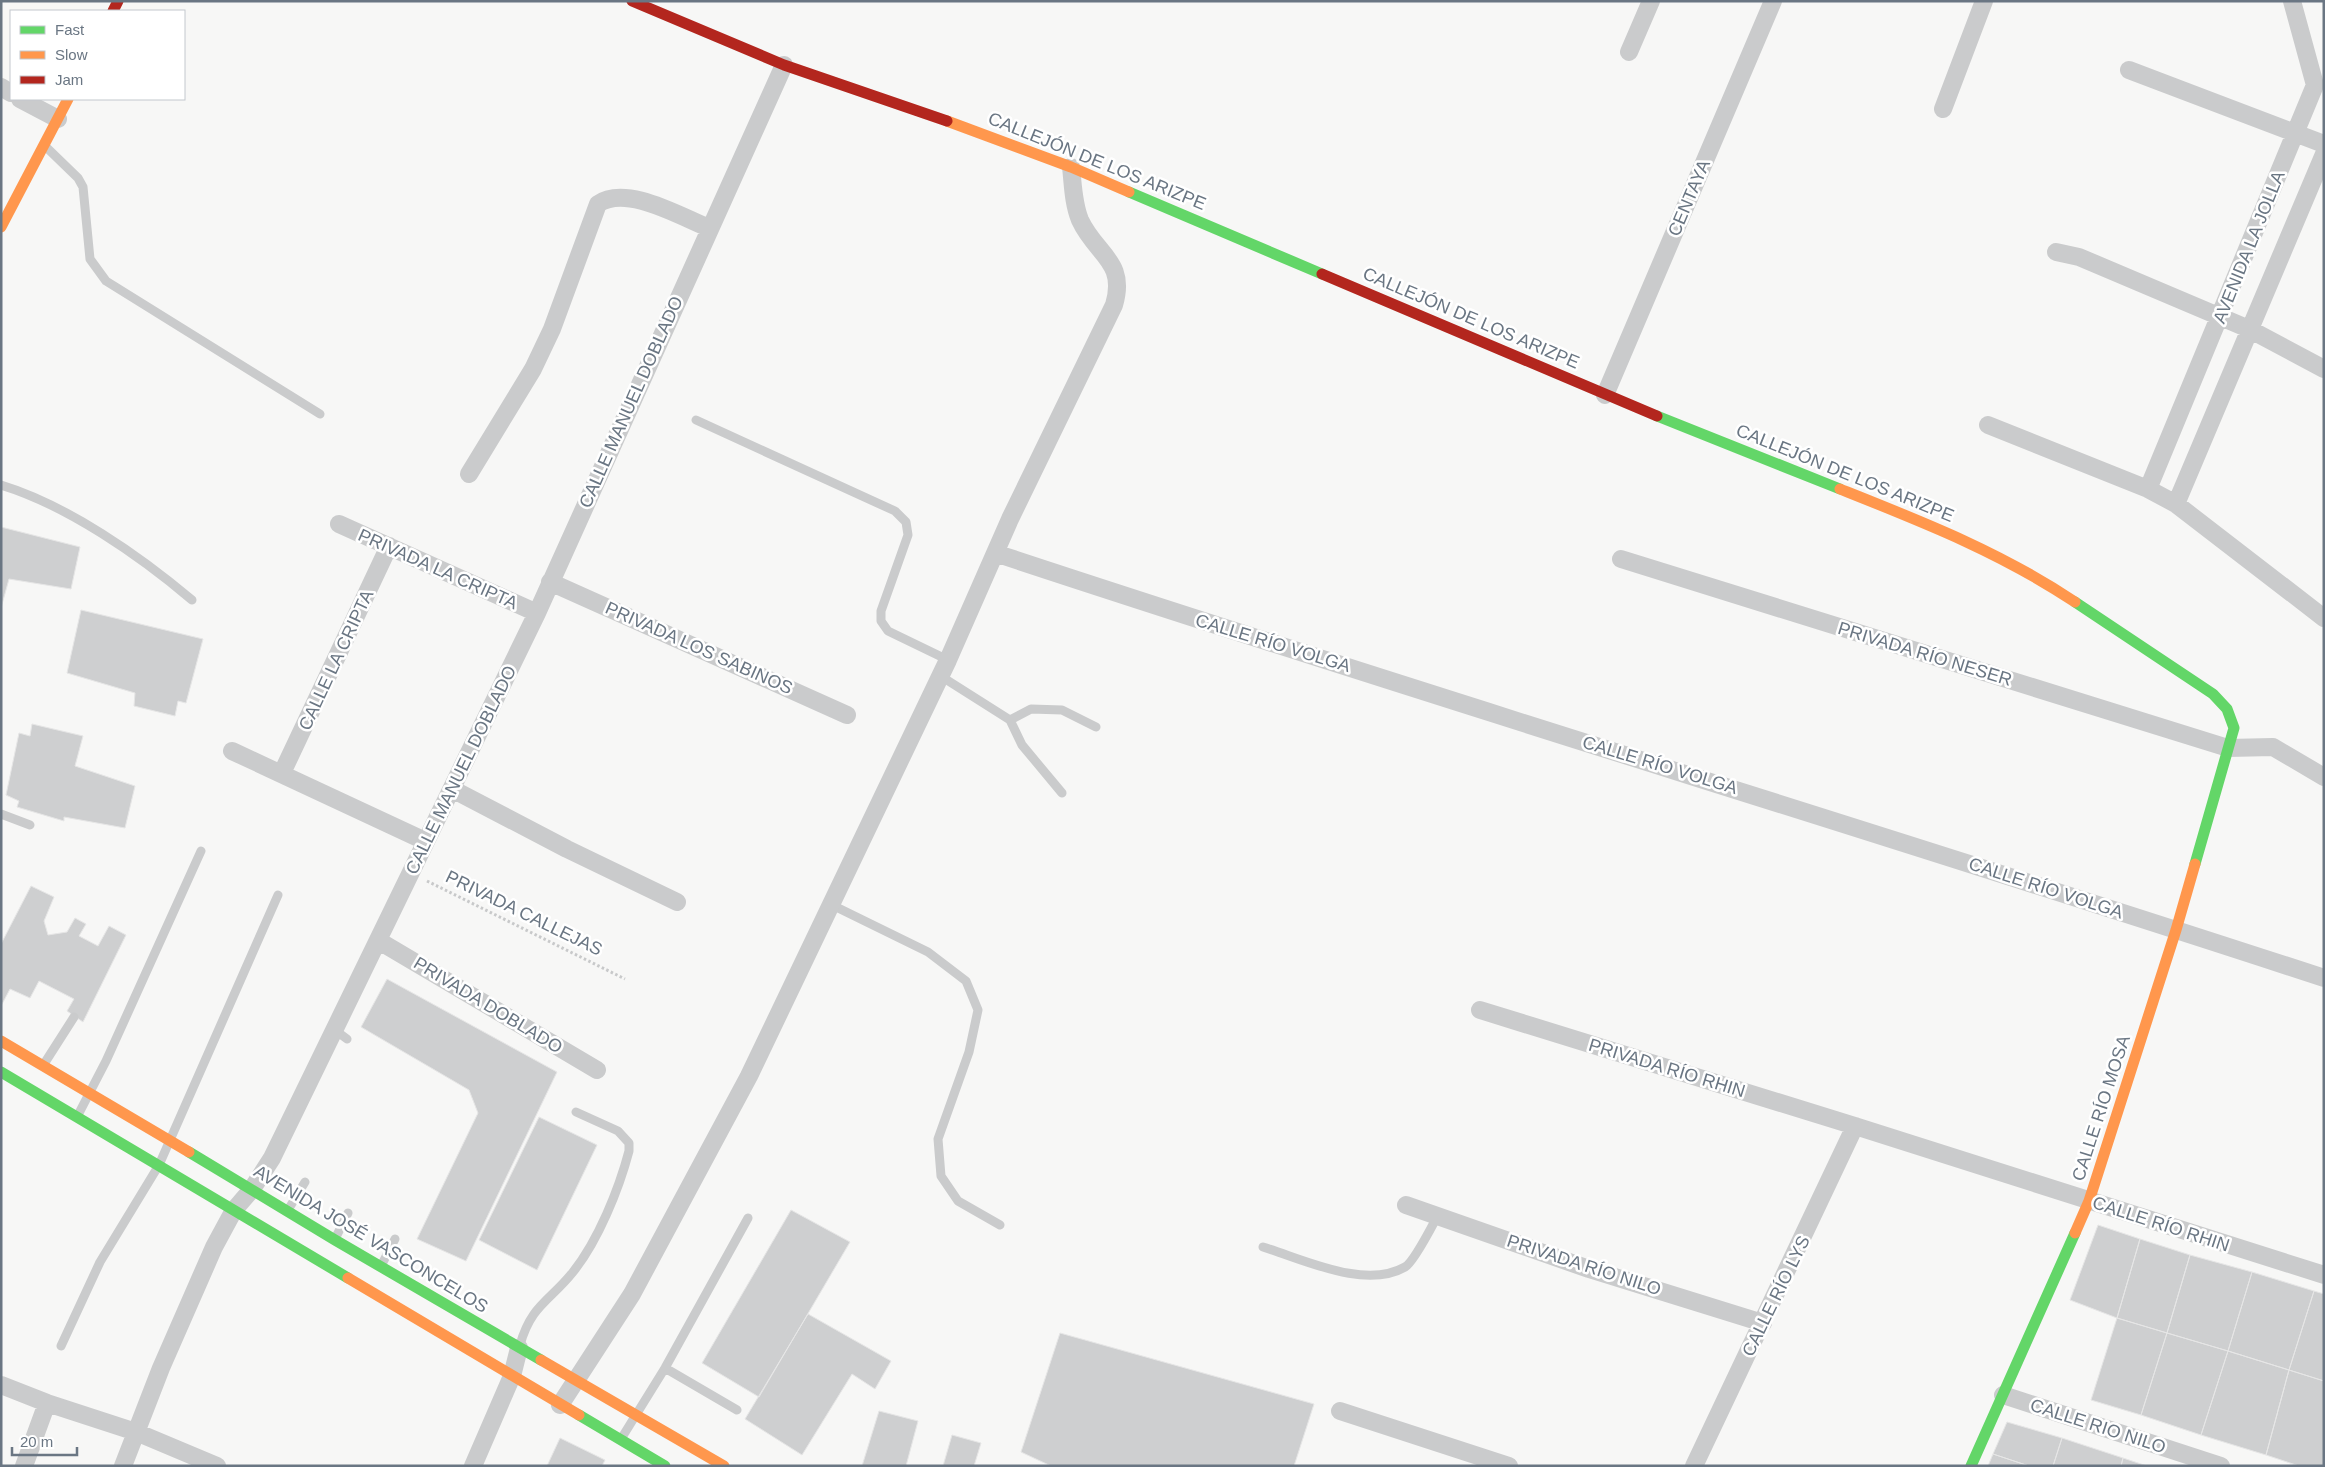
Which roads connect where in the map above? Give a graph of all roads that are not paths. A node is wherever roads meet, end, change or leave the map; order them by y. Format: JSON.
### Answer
{"nodes":[{"id":1,"x":632,"y":1,"type":"edge"},
{"id":2,"x":1651,"y":1,"type":"edge"},
{"id":3,"x":1773,"y":1,"type":"edge"},
{"id":4,"x":1984,"y":1,"type":"edge"},
{"id":5,"x":2292,"y":1,"type":"edge"},
{"id":6,"x":1629,"y":52,"type":"dead end"},
{"id":7,"x":784,"y":65,"type":"junction"},
{"id":8,"x":2129,"y":70,"type":"dead end"},
{"id":9,"x":2320,"y":87,"type":"edge"},
{"id":10,"x":22,"y":100,"type":"edge"},
{"id":11,"x":68,"y":100,"type":"edge"},
{"id":12,"x":1944,"y":109,"type":"dead end"},
{"id":13,"x":58,"y":119,"type":"junction"},
{"id":14,"x":2294,"y":134,"type":"junction"},
{"id":15,"x":43,"y":144,"type":"junction"},
{"id":16,"x":2324,"y":144,"type":"edge"},
{"id":17,"x":2324,"y":154,"type":"edge"},
{"id":18,"x":1070,"y":167,"type":"junction"},
{"id":19,"x":1,"y":226,"type":"edge"},
{"id":20,"x":709,"y":228,"type":"junction"},
{"id":21,"x":2056,"y":252,"type":"dead end"},
{"id":22,"x":2220,"y":317,"type":"junction"},
{"id":23,"x":2248,"y":329,"type":"junction"},
{"id":24,"x":2324,"y":368,"type":"edge"},
{"id":25,"x":1604,"y":395,"type":"junction"},
{"id":26,"x":320,"y":414,"type":"dead end"},
{"id":27,"x":696,"y":420,"type":"dead end"},
{"id":28,"x":1988,"y":426,"type":"dead end"},
{"id":29,"x":470,"y":474,"type":"dead end"},
{"id":30,"x":1,"y":485,"type":"edge"},
{"id":31,"x":2148,"y":488,"type":"junction"},
{"id":32,"x":2176,"y":504,"type":"junction"},
{"id":33,"x":340,"y":524,"type":"dead end"},
{"id":34,"x":389,"y":546,"type":"junction"},
{"id":35,"x":995,"y":553,"type":"junction"},
{"id":36,"x":1621,"y":559,"type":"dead end"},
{"id":37,"x":550,"y":582,"type":"junction"},
{"id":38,"x":192,"y":600,"type":"dead end"},
{"id":39,"x":537,"y":613,"type":"junction"},
{"id":40,"x":2324,"y":618,"type":"edge"},
{"id":41,"x":944,"y":668,"type":"junction"},
{"id":42,"x":847,"y":715,"type":"dead end"},
{"id":43,"x":1010,"y":720,"type":"junction"},
{"id":44,"x":1096,"y":727,"type":"dead end"},
{"id":45,"x":2228,"y":748,"type":"junction"},
{"id":46,"x":232,"y":750,"type":"dead end"},
{"id":47,"x":282,"y":773,"type":"junction"},
{"id":48,"x":2324,"y":777,"type":"edge"},
{"id":49,"x":452,"y":789,"type":"junction"},
{"id":50,"x":1062,"y":793,"type":"dead end"},
{"id":51,"x":1,"y":814,"type":"edge"},
{"id":52,"x":30,"y":825,"type":"dead end"},
{"id":53,"x":425,"y":841,"type":"junction"},
{"id":54,"x":200,"y":851,"type":"dead end"},
{"id":55,"x":278,"y":895,"type":"dead end"},
{"id":56,"x":677,"y":902,"type":"dead end"},
{"id":57,"x":830,"y":904,"type":"junction"},
{"id":58,"x":2176,"y":930,"type":"junction"},
{"id":59,"x":379,"y":941,"type":"junction"},
{"id":60,"x":2324,"y":978,"type":"edge"},
{"id":61,"x":1480,"y":1010,"type":"dead end"},
{"id":62,"x":74,"y":1016,"type":"dead end"},
{"id":63,"x":1,"y":1040,"type":"edge"},
{"id":64,"x":44,"y":1065,"type":"junction"},
{"id":65,"x":597,"y":1070,"type":"dead end"},
{"id":66,"x":1,"y":1072,"type":"edge"},
{"id":67,"x":90,"y":1092,"type":"junction"},
{"id":68,"x":576,"y":1112,"type":"dead end"},
{"id":69,"x":78,"y":1115,"type":"junction"},
{"id":70,"x":1855,"y":1126,"type":"junction"},
{"id":71,"x":170,"y":1141,"type":"junction"},
{"id":72,"x":159,"y":1165,"type":"junction"},
{"id":73,"x":305,"y":1182,"type":"dead end"},
{"id":74,"x":252,"y":1189,"type":"junction"},
{"id":75,"x":2089,"y":1201,"type":"junction"},
{"id":76,"x":1406,"y":1205,"type":"dead end"},
{"id":77,"x":234,"y":1210,"type":"junction"},
{"id":78,"x":348,"y":1212,"type":"dead end"},
{"id":79,"x":1438,"y":1216,"type":"junction"},
{"id":80,"x":748,"y":1218,"type":"dead end"},
{"id":81,"x":280,"y":1222,"type":"junction"},
{"id":82,"x":1000,"y":1225,"type":"dead end"},
{"id":83,"x":395,"y":1239,"type":"dead end"},
{"id":84,"x":1263,"y":1247,"type":"dead end"},
{"id":85,"x":328,"y":1252,"type":"junction"},
{"id":86,"x":2324,"y":1275,"type":"edge"},
{"id":87,"x":374,"y":1278,"type":"junction"},
{"id":88,"x":1763,"y":1323,"type":"junction"},
{"id":89,"x":61,"y":1346,"type":"dead end"},
{"id":90,"x":519,"y":1348,"type":"junction"},
{"id":91,"x":665,"y":1368,"type":"junction"},
{"id":92,"x":512,"y":1376,"type":"junction"},
{"id":93,"x":575,"y":1379,"type":"junction"},
{"id":94,"x":1,"y":1385,"type":"edge"},
{"id":95,"x":2003,"y":1395,"type":"junction"},
{"id":96,"x":47,"y":1403,"type":"junction"},
{"id":97,"x":560,"y":1405,"type":"junction"},
{"id":98,"x":736,"y":1410,"type":"dead end"},
{"id":99,"x":1340,"y":1411,"type":"dead end"},
{"id":100,"x":637,"y":1414,"type":"junction"},
{"id":101,"x":136,"y":1432,"type":"junction"},
{"id":102,"x":621,"y":1440,"type":"junction"},
{"id":103,"x":653,"y":1459,"type":"edge"},
{"id":104,"x":722,"y":1465,"type":"edge"},
{"id":105,"x":24,"y":1466,"type":"edge"},
{"id":106,"x":123,"y":1466,"type":"edge"},
{"id":107,"x":217,"y":1466,"type":"edge"},
{"id":108,"x":473,"y":1466,"type":"edge"},
{"id":109,"x":665,"y":1466,"type":"edge"},
{"id":110,"x":1508,"y":1466,"type":"edge"},
{"id":111,"x":1694,"y":1466,"type":"edge"},
{"id":112,"x":1971,"y":1466,"type":"edge"},
{"id":113,"x":2221,"y":1466,"type":"edge"}],
"edges":[{"from":1,"to":7,"type":"street","name":"CALLEJÓN DE LOS ARIZPE"},
{"from":2,"to":6,"type":"street"},
{"from":3,"to":25,"type":"street","name":"CENTAYA"},
{"from":4,"to":12,"type":"street"},
{"from":5,"to":9,"type":"street","name":"AVENIDA LA JOLLA"},
{"from":7,"to":18,"type":"street","name":"CALLEJÓN DE LOS ARIZPE"},
{"from":7,"to":20,"type":"street","name":"CALLE MANUEL DOBLADO"},
{"from":8,"to":14,"type":"street"},
{"from":9,"to":14,"type":"street","name":"AVENIDA LA JOLLA"},
{"from":10,"to":13,"type":"street"},
{"from":11,"to":13,"type":"street"},
{"from":13,"to":15,"type":"street"},
{"from":14,"to":16,"type":"street"},
{"from":14,"to":22,"type":"street","name":"AVENIDA LA JOLLA"},
{"from":15,"to":19,"type":"street"},
{"from":15,"to":26,"type":"lane"},
{"from":17,"to":23,"type":"street","name":"AVENIDA LA JOLLA"},
{"from":18,"to":25,"type":"street","name":"CALLEJÓN DE LOS ARIZPE"},
{"from":18,"to":35,"type":"street"},
{"from":20,"to":29,"type":"street"},
{"from":20,"to":37,"type":"street","name":"CALLE MANUEL DOBLADO"},
{"from":21,"to":22,"type":"street"},
{"from":22,"to":23,"type":"street"},
{"from":22,"to":31,"type":"street","name":"AVENIDA LA JOLLA"},
{"from":23,"to":24,"type":"street"},
{"from":23,"to":32,"type":"street","name":"AVENIDA LA JOLLA"},
{"from":25,"to":45,"type":"street","name":"CALLEJÓN DE LOS ARIZPE"},
{"from":27,"to":41,"type":"lane"},
{"from":28,"to":31,"type":"street"},
{"from":30,"to":38,"type":"lane"},
{"from":31,"to":32,"type":"street"},
{"from":32,"to":40,"type":"street"},
{"from":33,"to":34,"type":"street","name":"PRIVADA LA CRIPTA"},
{"from":34,"to":39,"type":"street","name":"PRIVADA LA CRIPTA"},
{"from":34,"to":47,"type":"street","name":"CALLE LA CRIPTA"},
{"from":35,"to":41,"type":"street"},
{"from":35,"to":58,"type":"street","name":"CALLE RÍO VOLGA"},
{"from":36,"to":45,"type":"street","name":"PRIVADA RÍO NESER"},
{"from":37,"to":39,"type":"street","name":"CALLE MANUEL DOBLADO"},
{"from":37,"to":42,"type":"street","name":"PRIVADA LOS SABINOS"},
{"from":39,"to":49,"type":"street","name":"CALLE MANUEL DOBLADO"},
{"from":41,"to":43,"type":"lane"},
{"from":41,"to":57,"type":"street"},
{"from":43,"to":44,"type":"lane"},
{"from":43,"to":50,"type":"lane"},
{"from":45,"to":48,"type":"street","name":"PRIVADA RÍO NESER"},
{"from":45,"to":58,"type":"street","name":"CALLE RÍO MOSA"},
{"from":46,"to":47,"type":"street"},
{"from":47,"to":53,"type":"street"},
{"from":49,"to":53,"type":"street","name":"CALLE MANUEL DOBLADO"},
{"from":49,"to":56,"type":"street"},
{"from":51,"to":52,"type":"lane"},
{"from":53,"to":59,"type":"street","name":"CALLE MANUEL DOBLADO"},
{"from":54,"to":67,"type":"lane"},
{"from":55,"to":71,"type":"lane"},
{"from":57,"to":82,"type":"lane"},
{"from":57,"to":93,"type":"street"},
{"from":58,"to":60,"type":"street","name":"CALLE RÍO VOLGA"},
{"from":58,"to":75,"type":"street","name":"CALLE RÍO MOSA"},
{"from":59,"to":65,"type":"street","name":"PRIVADA DOBLADO"},
{"from":59,"to":74,"type":"street","name":"CALLE MANUEL DOBLADO"},
{"from":61,"to":70,"type":"street","name":"PRIVADA RÍO RHIN"},
{"from":62,"to":64,"type":"lane"},
{"from":63,"to":64,"type":"street","name":"AVENIDA JOSÉ VASCONCELOS"},
{"from":64,"to":67,"type":"street","name":"AVENIDA JOSÉ VASCONCELOS"},
{"from":66,"to":69,"type":"street","name":"AVENIDA JOSÉ VASCONCELOS"},
{"from":67,"to":69,"type":"lane"},
{"from":67,"to":71,"type":"street","name":"AVENIDA JOSÉ VASCONCELOS"},
{"from":68,"to":90,"type":"lane"},
{"from":69,"to":72,"type":"street","name":"AVENIDA JOSÉ VASCONCELOS"},
{"from":70,"to":75,"type":"street","name":"CALLE RÍO RHIN"},
{"from":70,"to":88,"type":"street","name":"CALLE RÍO LYS"},
{"from":71,"to":72,"type":"lane"},
{"from":71,"to":74,"type":"street","name":"AVENIDA JOSÉ VASCONCELOS"},
{"from":72,"to":77,"type":"street","name":"AVENIDA JOSÉ VASCONCELOS"},
{"from":72,"to":89,"type":"lane"},
{"from":73,"to":81,"type":"lane"},
{"from":74,"to":77,"type":"street","name":"CALLE MANUEL DOBLADO"},
{"from":74,"to":81,"type":"street","name":"AVENIDA JOSÉ VASCONCELOS"},
{"from":75,"to":86,"type":"street","name":"CALLE RÍO RHIN"},
{"from":75,"to":95,"type":"street","name":"CALLE RÍO MOSA"},
{"from":76,"to":79,"type":"street","name":"PRIVADA RÍO NILO"},
{"from":77,"to":81,"type":"street","name":"AVENIDA JOSÉ VASCONCELOS"},
{"from":77,"to":101,"type":"street","name":"CALLE MANUEL DOBLADO"},
{"from":78,"to":85,"type":"lane"},
{"from":79,"to":84,"type":"lane"},
{"from":79,"to":88,"type":"street","name":"PRIVADA RÍO NILO"},
{"from":80,"to":91,"type":"lane"},
{"from":81,"to":85,"type":"street","name":"AVENIDA JOSÉ VASCONCELOS"},
{"from":81,"to":85,"type":"street","name":"AVENIDA JOSÉ VASCONCELOS"},
{"from":83,"to":87,"type":"lane"},
{"from":85,"to":87,"type":"street","name":"AVENIDA JOSÉ VASCONCELOS"},
{"from":85,"to":87,"type":"street","name":"AVENIDA JOSÉ VASCONCELOS"},
{"from":87,"to":90,"type":"street","name":"AVENIDA JOSÉ VASCONCELOS"},
{"from":87,"to":92,"type":"street","name":"AVENIDA JOSÉ VASCONCELOS"},
{"from":88,"to":111,"type":"street","name":"CALLE RÍO LYS"},
{"from":90,"to":92,"type":"street"},
{"from":90,"to":93,"type":"street","name":"AVENIDA JOSÉ VASCONCELOS"},
{"from":91,"to":98,"type":"lane"},
{"from":91,"to":100,"type":"lane"},
{"from":92,"to":97,"type":"street","name":"AVENIDA JOSÉ VASCONCELOS"},
{"from":92,"to":108,"type":"street"},
{"from":93,"to":97,"type":"street"},
{"from":93,"to":100,"type":"street","name":"AVENIDA JOSÉ VASCONCELOS"},
{"from":94,"to":96,"type":"street"},
{"from":95,"to":112,"type":"street","name":"CALLE RÍO MOSA"},
{"from":95,"to":113,"type":"street","name":"CALLE RIO NILO"},
{"from":96,"to":101,"type":"street"},
{"from":96,"to":105,"type":"street"},
{"from":97,"to":102,"type":"street","name":"AVENIDA JOSÉ VASCONCELOS"},
{"from":99,"to":110,"type":"street"},
{"from":100,"to":102,"type":"lane"},
{"from":100,"to":104,"type":"street","name":"AVENIDA JOSÉ VASCONCELOS"},
{"from":101,"to":106,"type":"street","name":"CALLE MANUEL DOBLADO"},
{"from":101,"to":107,"type":"street"},
{"from":102,"to":103,"type":"street","name":"AVENIDA JOSÉ VASCONCELOS"},
{"from":103,"to":109,"type":"street","name":"AVENIDA JOSÉ VASCONCELOS"}]}
